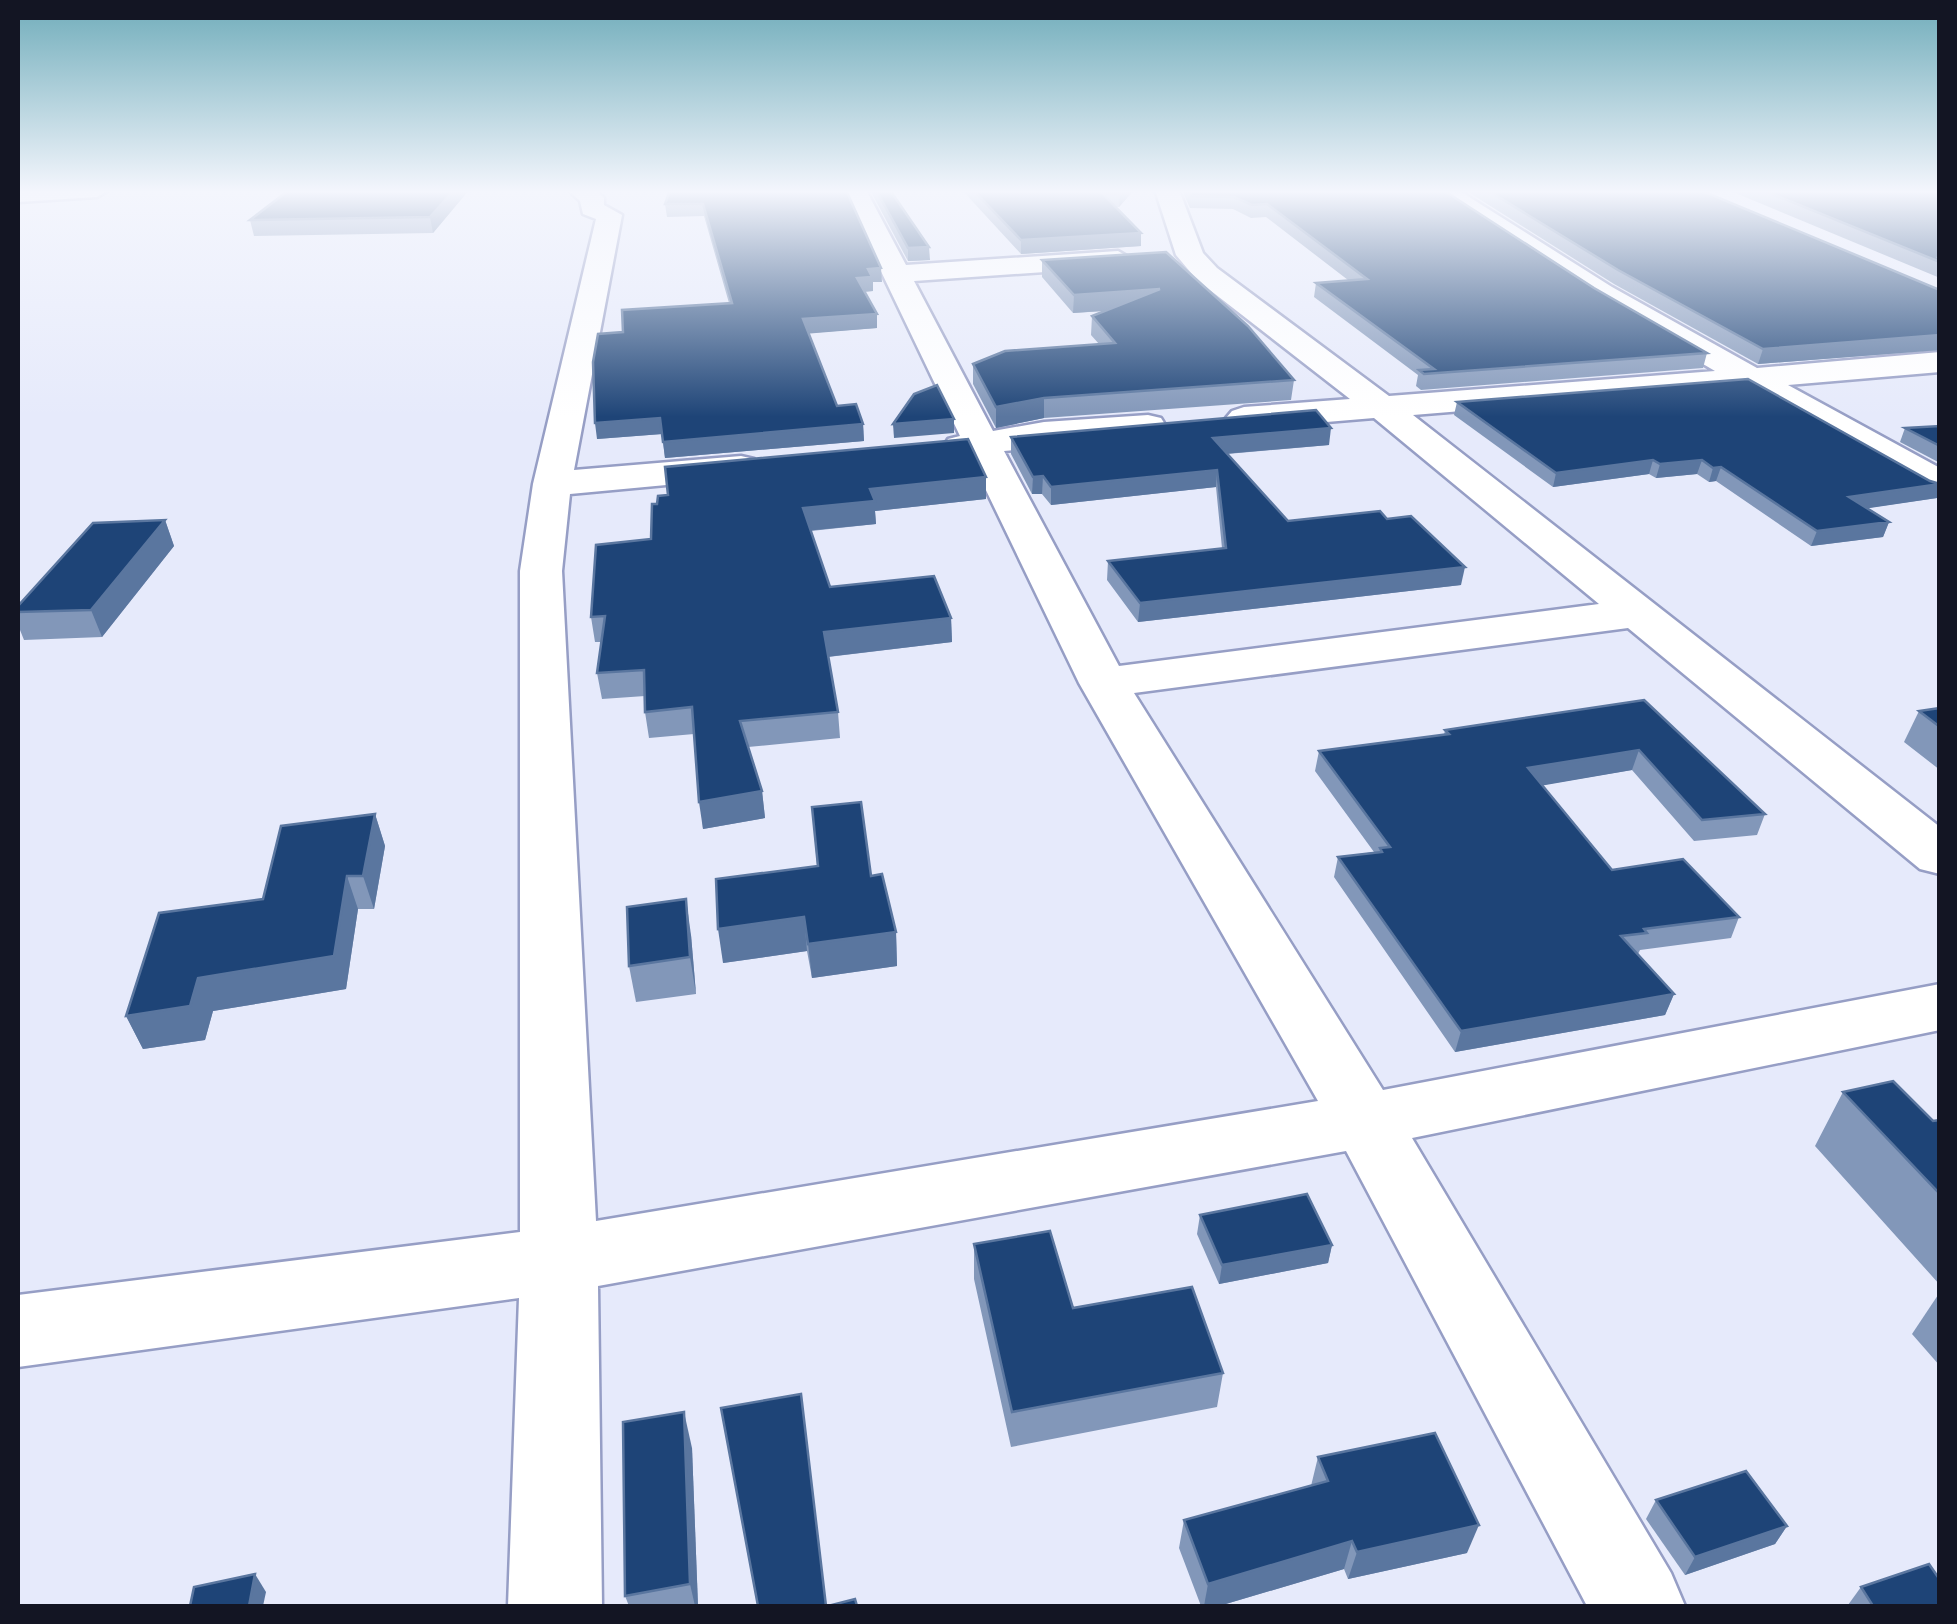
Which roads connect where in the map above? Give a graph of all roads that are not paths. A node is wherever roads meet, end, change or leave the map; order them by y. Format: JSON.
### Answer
{"nodes":[{"id":1,"x":598,"y":266,"type":"edge"},
{"id":2,"x":892,"y":266,"type":"edge"},
{"id":3,"x":1021,"y":266,"type":"edge"},
{"id":4,"x":1190,"y":266,"type":"edge"},
{"id":5,"x":1559,"y":266,"type":"edge"},
{"id":6,"x":896,"y":274,"type":"junction"},
{"id":7,"x":1940,"y":362,"type":"edge"},
{"id":8,"x":1751,"y":378,"type":"junction"},
{"id":9,"x":1380,"y":406,"type":"junction"},
{"id":10,"x":981,"y":445,"type":"junction"},
{"id":11,"x":923,"y":450,"type":"edge"},
{"id":12,"x":767,"y":465,"type":"edge"},
{"id":13,"x":552,"y":484,"type":"junction"},
{"id":14,"x":1940,"y":484,"type":"edge"},
{"id":15,"x":1638,"y":613,"type":"junction"},
{"id":16,"x":1104,"y":683,"type":"junction"},
{"id":17,"x":1940,"y":856,"type":"edge"},
{"id":18,"x":1940,"y":1007,"type":"edge"},
{"id":19,"x":1365,"y":1120,"type":"junction"},
{"id":20,"x":559,"y":1260,"type":"junction"},
{"id":21,"x":18,"y":1330,"type":"edge"},
{"id":22,"x":556,"y":1606,"type":"edge"},
{"id":23,"x":1638,"y":1606,"type":"edge"}],
"edges":[{"from":1,"to":13,"type":"street"},
{"from":2,"to":6,"type":"street"},
{"from":3,"to":6,"type":"street"},
{"from":4,"to":9,"type":"street"},
{"from":5,"to":8,"type":"street"},
{"from":6,"to":10,"type":"street"},
{"from":7,"to":8,"type":"street"},
{"from":8,"to":9,"type":"street"},
{"from":8,"to":14,"type":"street"},
{"from":9,"to":10,"type":"street"},
{"from":9,"to":15,"type":"street"},
{"from":10,"to":11,"type":"street"},
{"from":10,"to":16,"type":"street"},
{"from":12,"to":13,"type":"street"},
{"from":13,"to":20,"type":"street"},
{"from":15,"to":16,"type":"street"},
{"from":15,"to":17,"type":"street"},
{"from":16,"to":19,"type":"street"},
{"from":18,"to":19,"type":"street"},
{"from":19,"to":20,"type":"street"},
{"from":19,"to":23,"type":"street"},
{"from":20,"to":21,"type":"street"},
{"from":20,"to":22,"type":"street"}]}
